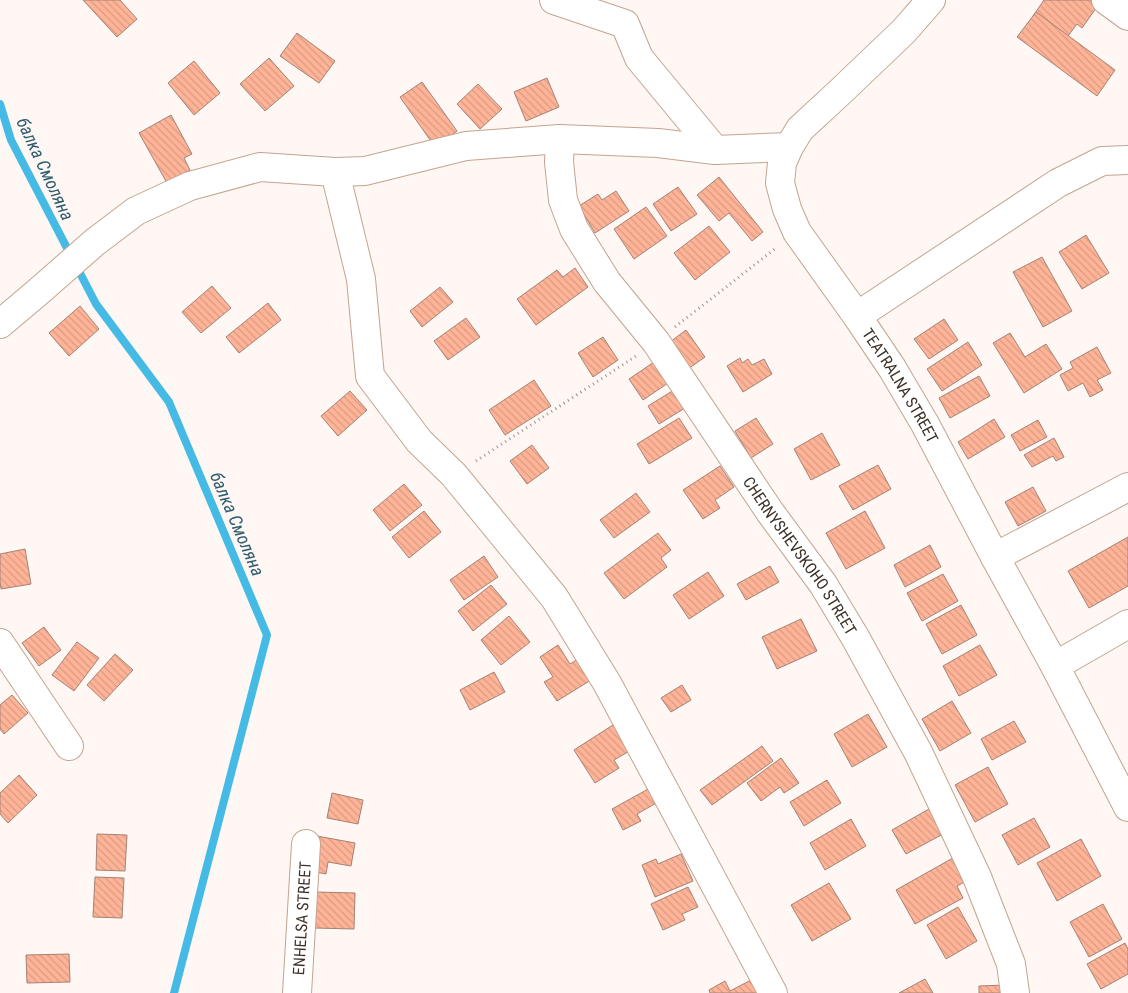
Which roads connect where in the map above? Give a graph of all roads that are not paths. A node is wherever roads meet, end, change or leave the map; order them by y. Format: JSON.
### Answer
{"nodes":[{"id":1,"x":554,"y":0,"type":"edge"},
{"id":2,"x":931,"y":0,"type":"edge"},
{"id":3,"x":1106,"y":0,"type":"edge"},
{"id":4,"x":1128,"y":16,"type":"edge"},
{"id":5,"x":560,"y":139,"type":"junction"},
{"id":6,"x":789,"y":147,"type":"junction"},
{"id":7,"x":715,"y":150,"type":"junction"},
{"id":8,"x":1128,"y":160,"type":"edge"},
{"id":9,"x":335,"y":172,"type":"junction"},
{"id":10,"x":857,"y":316,"type":"junction"},
{"id":11,"x":0,"y":324,"type":"edge"},
{"id":12,"x":1128,"y":488,"type":"edge"},
{"id":13,"x":995,"y":557,"type":"junction"},
{"id":14,"x":1128,"y":624,"type":"edge"},
{"id":15,"x":0,"y":643,"type":"edge"},
{"id":16,"x":1055,"y":666,"type":"junction"},
{"id":17,"x":69,"y":746,"type":"dead end"},
{"id":18,"x":1128,"y":807,"type":"edge"},
{"id":19,"x":306,"y":844,"type":"dead end"},
{"id":20,"x":297,"y":993,"type":"edge"},
{"id":21,"x":774,"y":993,"type":"edge"},
{"id":22,"x":1015,"y":993,"type":"edge"}],
"edges":[{"from":1,"to":7,"type":"street"},
{"from":2,"to":6,"type":"street","name":"TEATRALNA STREET"},
{"from":3,"to":4,"type":"street"},
{"from":5,"to":7,"type":"street"},
{"from":5,"to":9,"type":"street"},
{"from":5,"to":22,"type":"street","name":"CHERNYSHEVSKOHO STREET"},
{"from":6,"to":7,"type":"street"},
{"from":6,"to":10,"type":"street","name":"TEATRALNA STREET"},
{"from":8,"to":10,"type":"street"},
{"from":9,"to":11,"type":"street"},
{"from":9,"to":21,"type":"street"},
{"from":10,"to":13,"type":"street","name":"TEATRALNA STREET"},
{"from":12,"to":13,"type":"street"},
{"from":13,"to":16,"type":"street","name":"TEATRALNA STREET"},
{"from":14,"to":16,"type":"street"},
{"from":15,"to":17,"type":"street"},
{"from":16,"to":18,"type":"street","name":"TEATRALNA STREET"},
{"from":19,"to":20,"type":"street","name":"ENHELSA STREET"}]}
